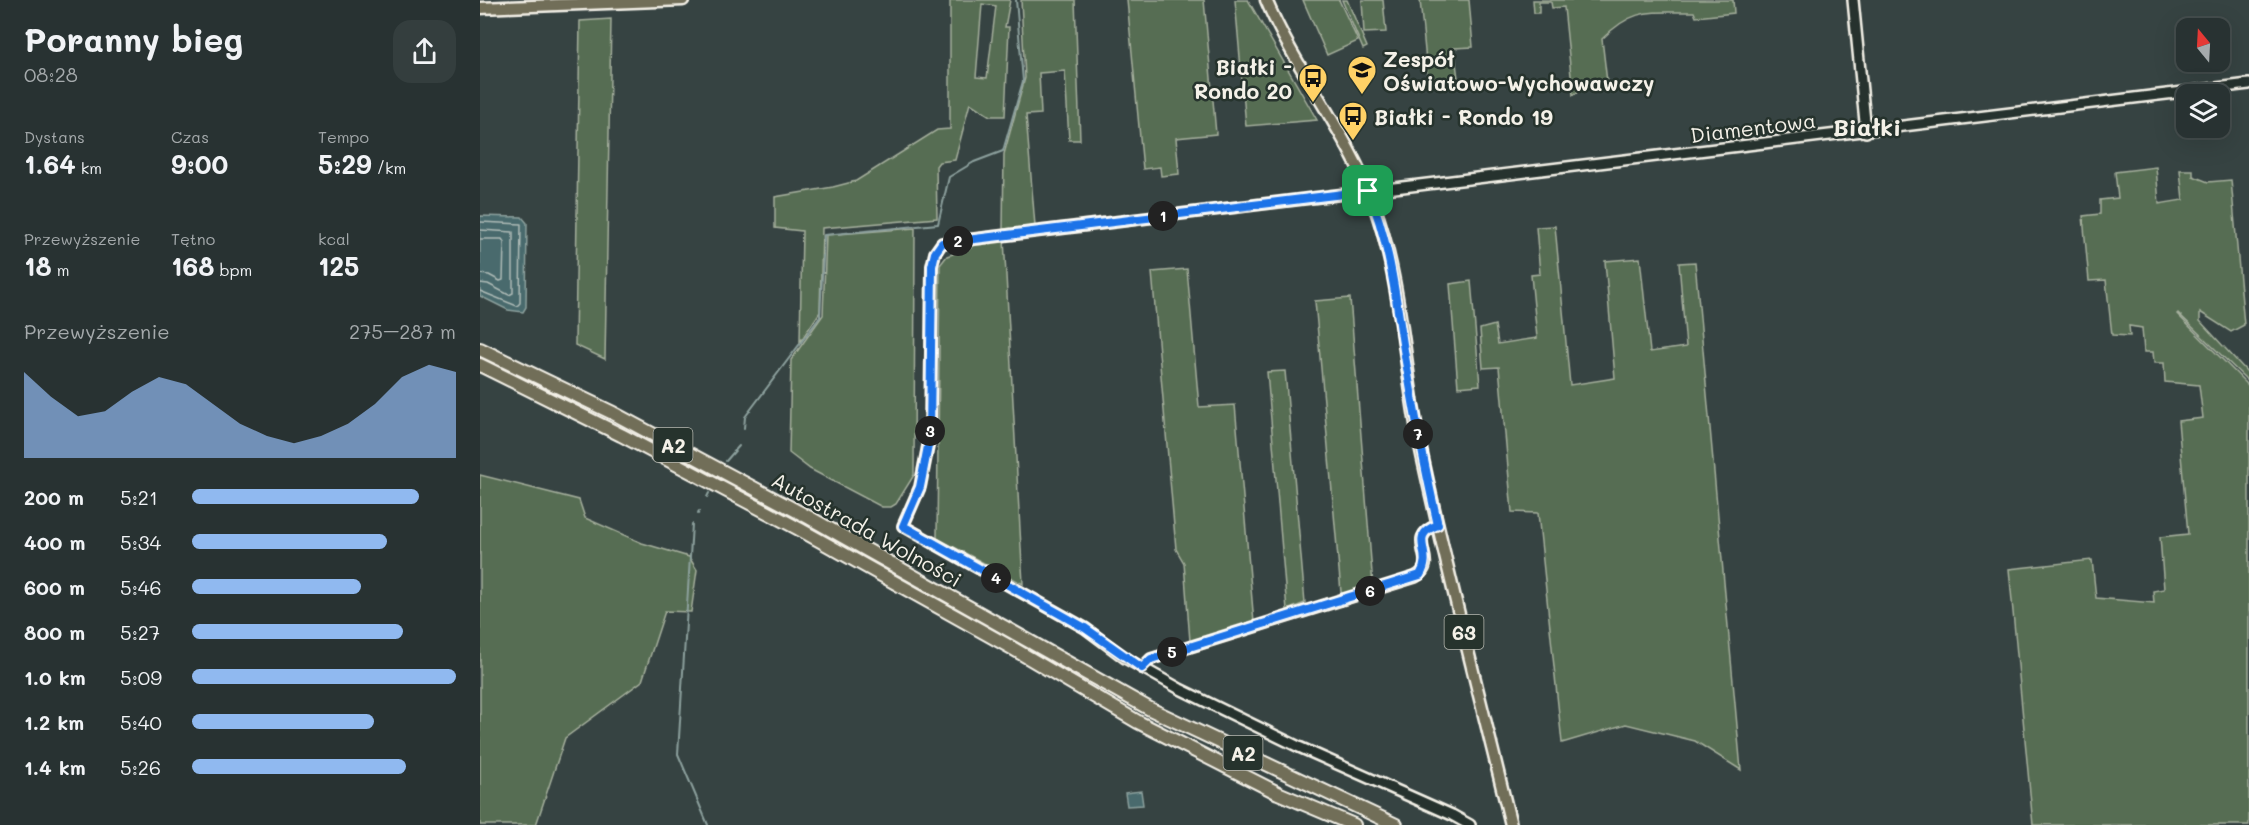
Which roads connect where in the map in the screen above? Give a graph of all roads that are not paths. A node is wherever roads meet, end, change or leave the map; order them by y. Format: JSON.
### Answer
{"nodes":[{"id":1,"x":683,"y":0,"type":"edge"},
{"id":2,"x":1261,"y":0,"type":"edge"},
{"id":3,"x":1266,"y":0,"type":"edge"},
{"id":4,"x":1853,"y":0,"type":"edge"},
{"id":5,"x":480,"y":8,"type":"edge"},
{"id":6,"x":1274,"y":18,"type":"junction"},
{"id":7,"x":2249,"y":84,"type":"edge"},
{"id":8,"x":1866,"y":132,"type":"junction"},
{"id":9,"x":1368,"y":191,"type":"junction"},
{"id":10,"x":480,"y":349,"type":"edge"},
{"id":11,"x":480,"y":365,"type":"edge"},
{"id":12,"x":1438,"y":525,"type":"junction"},
{"id":13,"x":1142,"y":668,"type":"junction"},
{"id":14,"x":1354,"y":825,"type":"edge"},
{"id":15,"x":1396,"y":825,"type":"edge"},
{"id":16,"x":1470,"y":825,"type":"edge"},
{"id":17,"x":1511,"y":825,"type":"edge"}],
"edges":[{"from":1,"to":5,"type":"main road"},
{"from":2,"to":6,"type":"main road","number":"63"},
{"from":3,"to":6,"type":"main road","number":"63"},
{"from":4,"to":8,"type":"street"},
{"from":6,"to":9,"type":"main road","number":"63"},
{"from":7,"to":8,"type":"street","name":"Diamentowa"},
{"from":8,"to":9,"type":"street","name":"Diamentowa"},
{"from":9,"to":12,"type":"main road","number":"63"},
{"from":9,"to":13,"type":"street","name":"Diamentowa"},
{"from":10,"to":15,"type":"highway","name":"Autostrada Wolności","number":"A2"},
{"from":11,"to":14,"type":"highway","name":"Autostrada Wolności","number":"A2"},
{"from":12,"to":13,"type":"street"},
{"from":12,"to":17,"type":"main road","number":"63"},
{"from":13,"to":16,"type":"street"}]}
